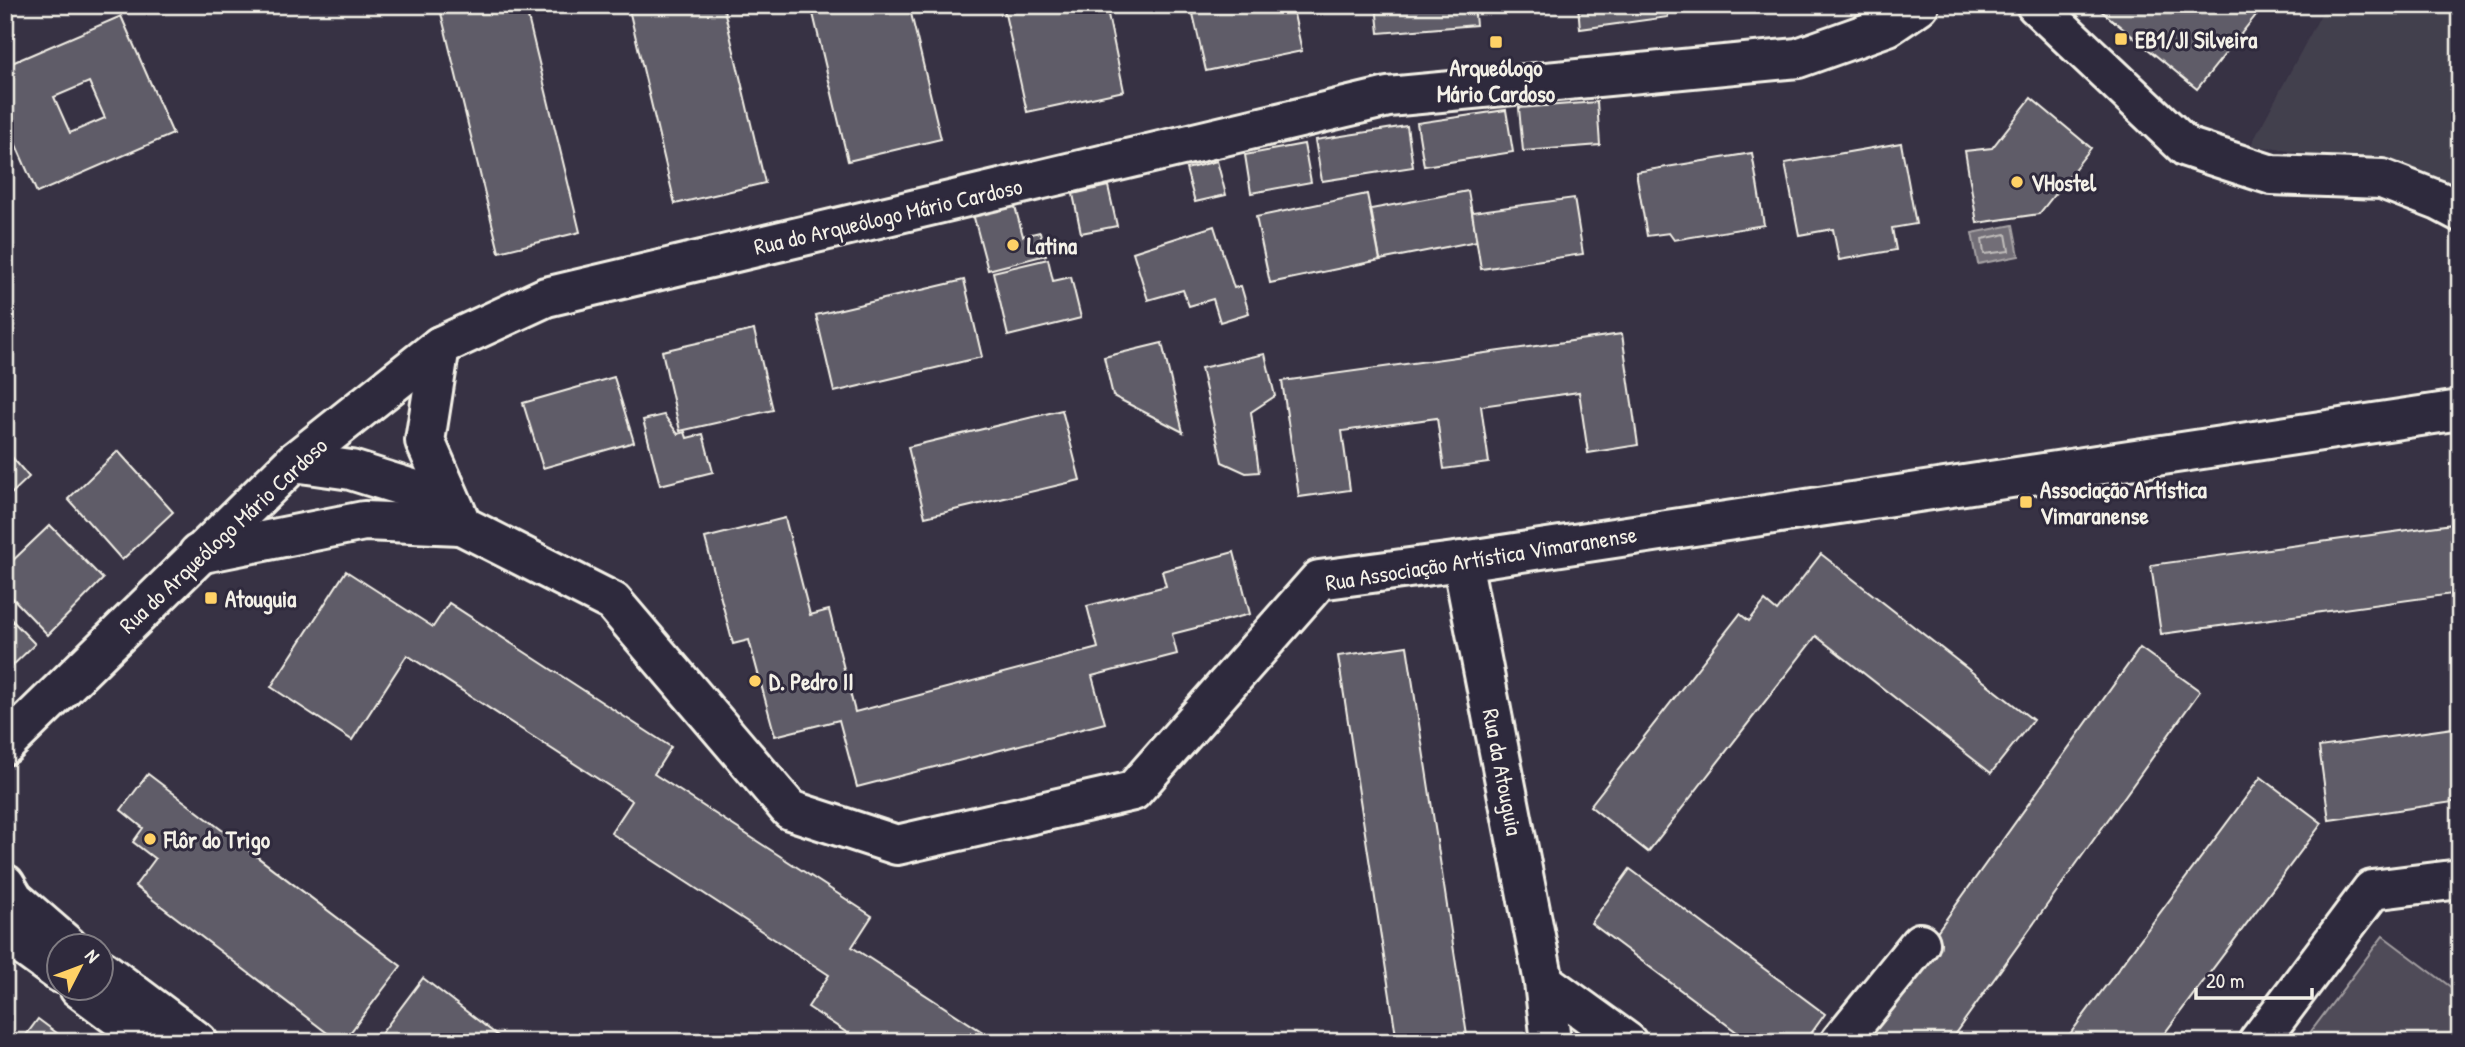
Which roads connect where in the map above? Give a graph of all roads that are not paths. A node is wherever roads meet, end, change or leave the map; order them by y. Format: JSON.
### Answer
{"nodes":[{"id":1,"x":1919,"y":5,"type":"edge"},
{"id":2,"x":2036,"y":5,"type":"edge"},
{"id":3,"x":2460,"y":212,"type":"edge"},
{"id":4,"x":440,"y":346,"type":"junction"},
{"id":5,"x":2460,"y":410,"type":"edge"},
{"id":6,"x":294,"y":461,"type":"junction"},
{"id":7,"x":364,"y":521,"type":"junction"},
{"id":8,"x":461,"y":525,"type":"junction"},
{"id":9,"x":198,"y":554,"type":"junction"},
{"id":10,"x":1461,"y":561,"type":"junction"},
{"id":11,"x":5,"y":745,"type":"edge"},
{"id":12,"x":2460,"y":879,"type":"edge"},
{"id":13,"x":5,"y":884,"type":"edge"},
{"id":14,"x":52,"y":932,"type":"edge"},
{"id":15,"x":5,"y":933,"type":"edge"},
{"id":16,"x":1920,"y":943,"type":"dead end"},
{"id":17,"x":46,"y":963,"type":"edge"},
{"id":18,"x":116,"y":980,"type":"edge"},
{"id":19,"x":1544,"y":982,"type":"junction"},
{"id":20,"x":98,"y":1002,"type":"edge"},
{"id":21,"x":151,"y":1042,"type":"edge"},
{"id":22,"x":198,"y":1042,"type":"edge"},
{"id":23,"x":1551,"y":1042,"type":"edge"},
{"id":24,"x":1627,"y":1042,"type":"edge"},
{"id":25,"x":1840,"y":1042,"type":"edge"},
{"id":26,"x":2258,"y":1042,"type":"edge"}],
"edges":[{"from":1,"to":4,"type":"street","name":"Rua do Arqueólogo Mário Cardoso"},
{"from":2,"to":3,"type":"street"},
{"from":4,"to":6,"type":"street","name":"Rua do Arqueólogo Mário Cardoso"},
{"from":4,"to":8,"type":"street"},
{"from":5,"to":10,"type":"street","name":"Rua Associação Artística Vimaranense"},
{"from":6,"to":7,"type":"street"},
{"from":6,"to":8,"type":"street","name":"Rua Associação Artística Vimaranense"},
{"from":6,"to":9,"type":"street","name":"Rua do Arqueólogo Mário Cardoso"},
{"from":7,"to":8,"type":"street","name":"Rua Associação Artística Vimaranense"},
{"from":7,"to":9,"type":"street","name":"Rua Associação Artística Vimaranense"},
{"from":8,"to":10,"type":"street","name":"Rua Associação Artística Vimaranense"},
{"from":9,"to":11,"type":"street","name":"Rua do Arqueólogo Mário Cardoso"},
{"from":10,"to":19,"type":"street","name":"Rua da Atouguia"},
{"from":12,"to":26,"type":"street"},
{"from":13,"to":14,"type":"street"},
{"from":15,"to":17,"type":"street"},
{"from":16,"to":25,"type":"street"},
{"from":18,"to":22,"type":"street"},
{"from":19,"to":23,"type":"street","name":"Rua da Atouguia"},
{"from":19,"to":24,"type":"street"},
{"from":20,"to":21,"type":"street"}]}
